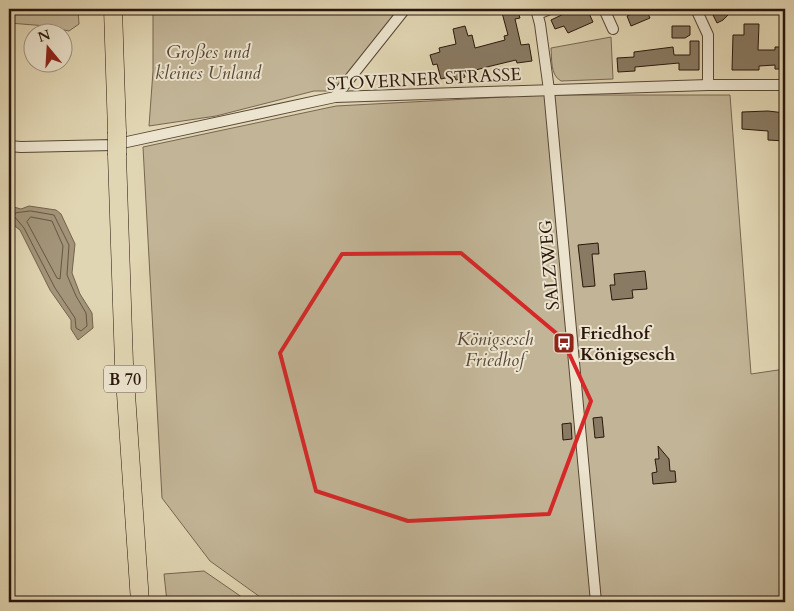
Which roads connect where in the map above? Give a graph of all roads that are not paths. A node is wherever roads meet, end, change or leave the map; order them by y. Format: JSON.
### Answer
{"nodes":[{"id":1,"x":113,"y":9,"type":"edge"},
{"id":2,"x":405,"y":9,"type":"edge"},
{"id":3,"x":550,"y":9,"type":"edge"},
{"id":4,"x":604,"y":9,"type":"edge"},
{"id":5,"x":696,"y":9,"type":"edge"},
{"id":6,"x":537,"y":12,"type":"edge"},
{"id":7,"x":613,"y":29,"type":"dead end"},
{"id":8,"x":708,"y":85,"type":"junction"},
{"id":9,"x":785,"y":85,"type":"edge"},
{"id":10,"x":549,"y":90,"type":"junction"},
{"id":11,"x":335,"y":97,"type":"junction"},
{"id":12,"x":9,"y":146,"type":"edge"},
{"id":13,"x":140,"y":602,"type":"edge"},
{"id":14,"x":596,"y":602,"type":"edge"}],
"edges":[{"from":1,"to":13,"type":"highway","number":"B 70","bridge":true},
{"from":2,"to":11,"type":"street"},
{"from":3,"to":6,"type":"street","name":"SALZWEG"},
{"from":4,"to":7,"type":"street"},
{"from":5,"to":8,"type":"street"},
{"from":6,"to":10,"type":"street","name":"SALZWEG"},
{"from":8,"to":9,"type":"street","name":"STOVERNER STRASSE"},
{"from":8,"to":10,"type":"street","name":"STOVERNER STRASSE"},
{"from":10,"to":11,"type":"street","name":"STOVERNER STRASSE"},
{"from":10,"to":14,"type":"street","name":"SALZWEG"},
{"from":11,"to":12,"type":"street","name":"STOVERNER STRASSE"}]}
